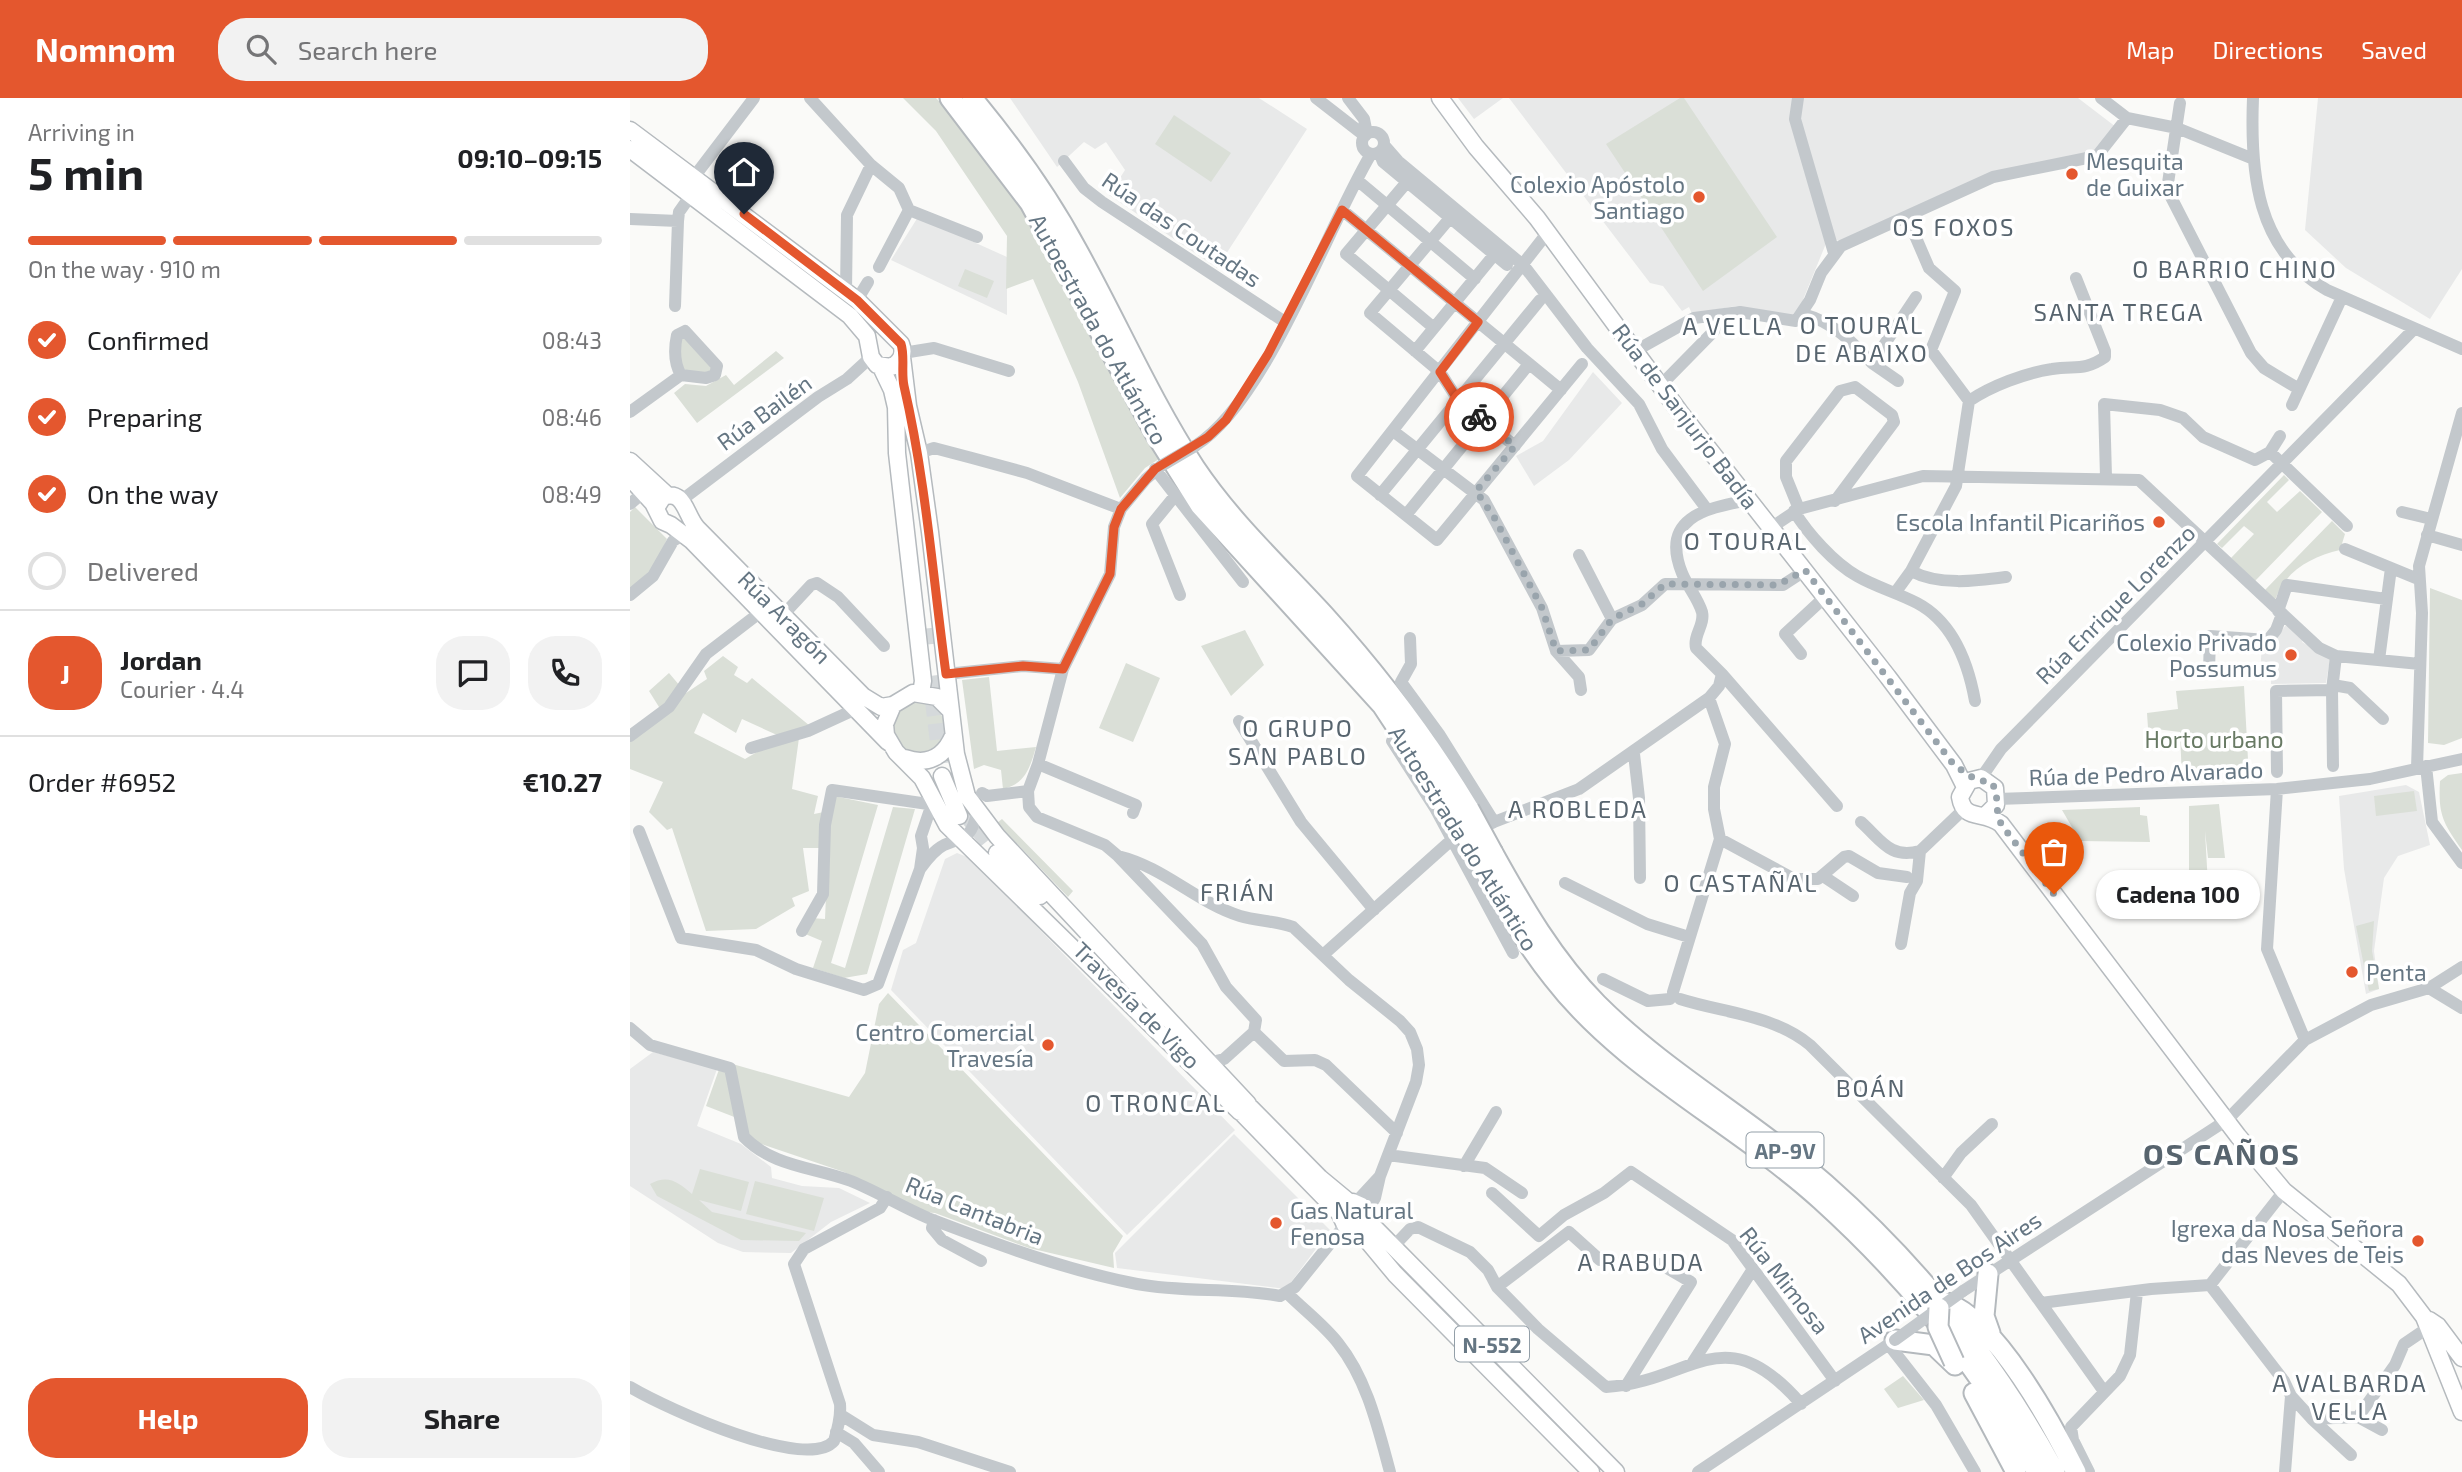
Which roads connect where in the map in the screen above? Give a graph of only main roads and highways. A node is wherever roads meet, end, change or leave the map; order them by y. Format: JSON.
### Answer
{"nodes":[{"id":1,"x":950,"y":98,"type":"edge"},
{"id":2,"x":972,"y":98,"type":"edge"},
{"id":3,"x":1440,"y":98,"type":"edge"},
{"id":4,"x":630,"y":130,"type":"edge"},
{"id":5,"x":630,"y":149,"type":"edge"},
{"id":6,"x":890,"y":335,"type":"junction"},
{"id":7,"x":902,"y":355,"type":"junction"},
{"id":8,"x":874,"y":358,"type":"junction"},
{"id":9,"x":902,"y":406,"type":"junction"},
{"id":10,"x":630,"y":461,"type":"edge"},
{"id":11,"x":630,"y":478,"type":"edge"},
{"id":12,"x":678,"y":501,"type":"junction"},
{"id":13,"x":656,"y":508,"type":"junction"},
{"id":14,"x":678,"y":529,"type":"junction"},
{"id":15,"x":928,"y":629,"type":"tunnel mouth"},
{"id":16,"x":930,"y":651,"type":"tunnel mouth"},
{"id":17,"x":937,"y":675,"type":"junction"},
{"id":18,"x":921,"y":692,"type":"junction"},
{"id":19,"x":893,"y":705,"type":"junction"},
{"id":20,"x":949,"y":709,"type":"junction"},
{"id":21,"x":953,"y":736,"type":"junction"},
{"id":22,"x":890,"y":744,"type":"junction"},
{"id":23,"x":905,"y":758,"type":"junction"},
{"id":24,"x":944,"y":774,"type":"tunnel mouth"},
{"id":25,"x":1974,"y":781,"type":"junction"},
{"id":26,"x":1993,"y":806,"type":"junction"},
{"id":27,"x":966,"y":813,"type":"junction"},
{"id":28,"x":1462,"y":813,"type":"junction"},
{"id":29,"x":995,"y":855,"type":"tunnel mouth"},
{"id":30,"x":1486,"y":857,"type":"junction"},
{"id":31,"x":1244,"y":1108,"type":"junction"},
{"id":32,"x":1354,"y":1214,"type":"junction"},
{"id":33,"x":1988,"y":1274,"type":"road end"},
{"id":34,"x":2427,"y":1322,"type":"junction"},
{"id":35,"x":1992,"y":1338,"type":"junction"},
{"id":36,"x":1892,"y":1343,"type":"road end"},
{"id":37,"x":2462,"y":1358,"type":"edge"},
{"id":38,"x":1954,"y":1362,"type":"junction"},
{"id":39,"x":2449,"y":1372,"type":"junction"},
{"id":40,"x":2458,"y":1391,"type":"edge"},
{"id":41,"x":2462,"y":1412,"type":"edge"},
{"id":42,"x":1591,"y":1472,"type":"edge"},
{"id":43,"x":1616,"y":1472,"type":"edge"},
{"id":44,"x":2016,"y":1472,"type":"edge"},
{"id":45,"x":2037,"y":1472,"type":"edge"},
{"id":46,"x":2054,"y":1472,"type":"edge"},
{"id":47,"x":2076,"y":1472,"type":"edge"}],
"edges":[{"from":1,"to":28,"type":"highway","name":"Autoestrada do Atlántico","number":"AP-9V"},
{"from":2,"to":28,"type":"highway","name":"Autoestrada do Atlántico","number":"AP-9V"},
{"from":3,"to":25,"type":"main road","name":"Rúa de Sanjurjo Badía"},
{"from":4,"to":6,"type":"main road"},
{"from":5,"to":8,"type":"main road"},
{"from":6,"to":7,"type":"main road"},
{"from":6,"to":8,"type":"main road"},
{"from":7,"to":8,"type":"main road"},
{"from":7,"to":9,"type":"main road"},
{"from":8,"to":9,"type":"main road"},
{"from":9,"to":15,"type":"main road"},
{"from":9,"to":17,"type":"main road"},
{"from":9,"to":18,"type":"main road"},
{"from":10,"to":12,"type":"main road","name":"Rúa Aragón"},
{"from":11,"to":13,"type":"main road"},
{"from":12,"to":13,"type":"main road"},
{"from":12,"to":14,"type":"main road"},
{"from":12,"to":19,"type":"main road","name":"Rúa Aragón"},
{"from":13,"to":14,"type":"main road","name":"Rúa Aragón"},
{"from":14,"to":22,"type":"main road","name":"Rúa Aragón"},
{"from":16,"to":17,"type":"main road"},
{"from":17,"to":20,"type":"main road"},
{"from":18,"to":19,"type":"main road"},
{"from":18,"to":20,"type":"main road"},
{"from":19,"to":22,"type":"main road"},
{"from":20,"to":21,"type":"main road"},
{"from":21,"to":23,"type":"main road"},
{"from":21,"to":27,"type":"main road","number":"N-552"},
{"from":22,"to":23,"type":"main road"},
{"from":23,"to":31,"type":"main road","number":"N-552"},
{"from":24,"to":27,"type":"main road"},
{"from":25,"to":26,"type":"main road","name":"Rúa de Sanjurjo Badía"},
{"from":25,"to":26,"type":"main road","name":"Rúa de Sanjurjo Badía"},
{"from":26,"to":34,"type":"main road","name":"Rúa de Sanjurjo Badía"},
{"from":27,"to":31,"type":"main road","number":"N-552"},
{"from":28,"to":30,"type":"highway","name":"Autoestrada do Atlántico","number":"AP-9V","bridge":true},
{"from":29,"to":31,"type":"main road","name":"Travesía de Vigo"},
{"from":30,"to":45,"type":"highway","name":"Autoestrada do Atlántico","number":"AP-9V"},
{"from":30,"to":46,"type":"highway","name":"Autoestrada do Atlántico","number":"AP-9V"},
{"from":31,"to":32,"type":"main road","name":"Travesía de Vigo","number":"N-552"},
{"from":32,"to":42,"type":"main road","name":"Travesía de Vigo","number":"N-552"},
{"from":32,"to":43,"type":"main road","name":"Travesía de Vigo","number":"N-552"},
{"from":33,"to":35,"type":"highway"},
{"from":34,"to":37,"type":"main road"},
{"from":34,"to":39,"type":"main road"},
{"from":35,"to":38,"type":"highway","bridge":true},
{"from":35,"to":47,"type":"highway"},
{"from":36,"to":38,"type":"highway"},
{"from":37,"to":39,"type":"main road"},
{"from":38,"to":44,"type":"highway"},
{"from":39,"to":40,"type":"main road"},
{"from":40,"to":41,"type":"main road"}]}
